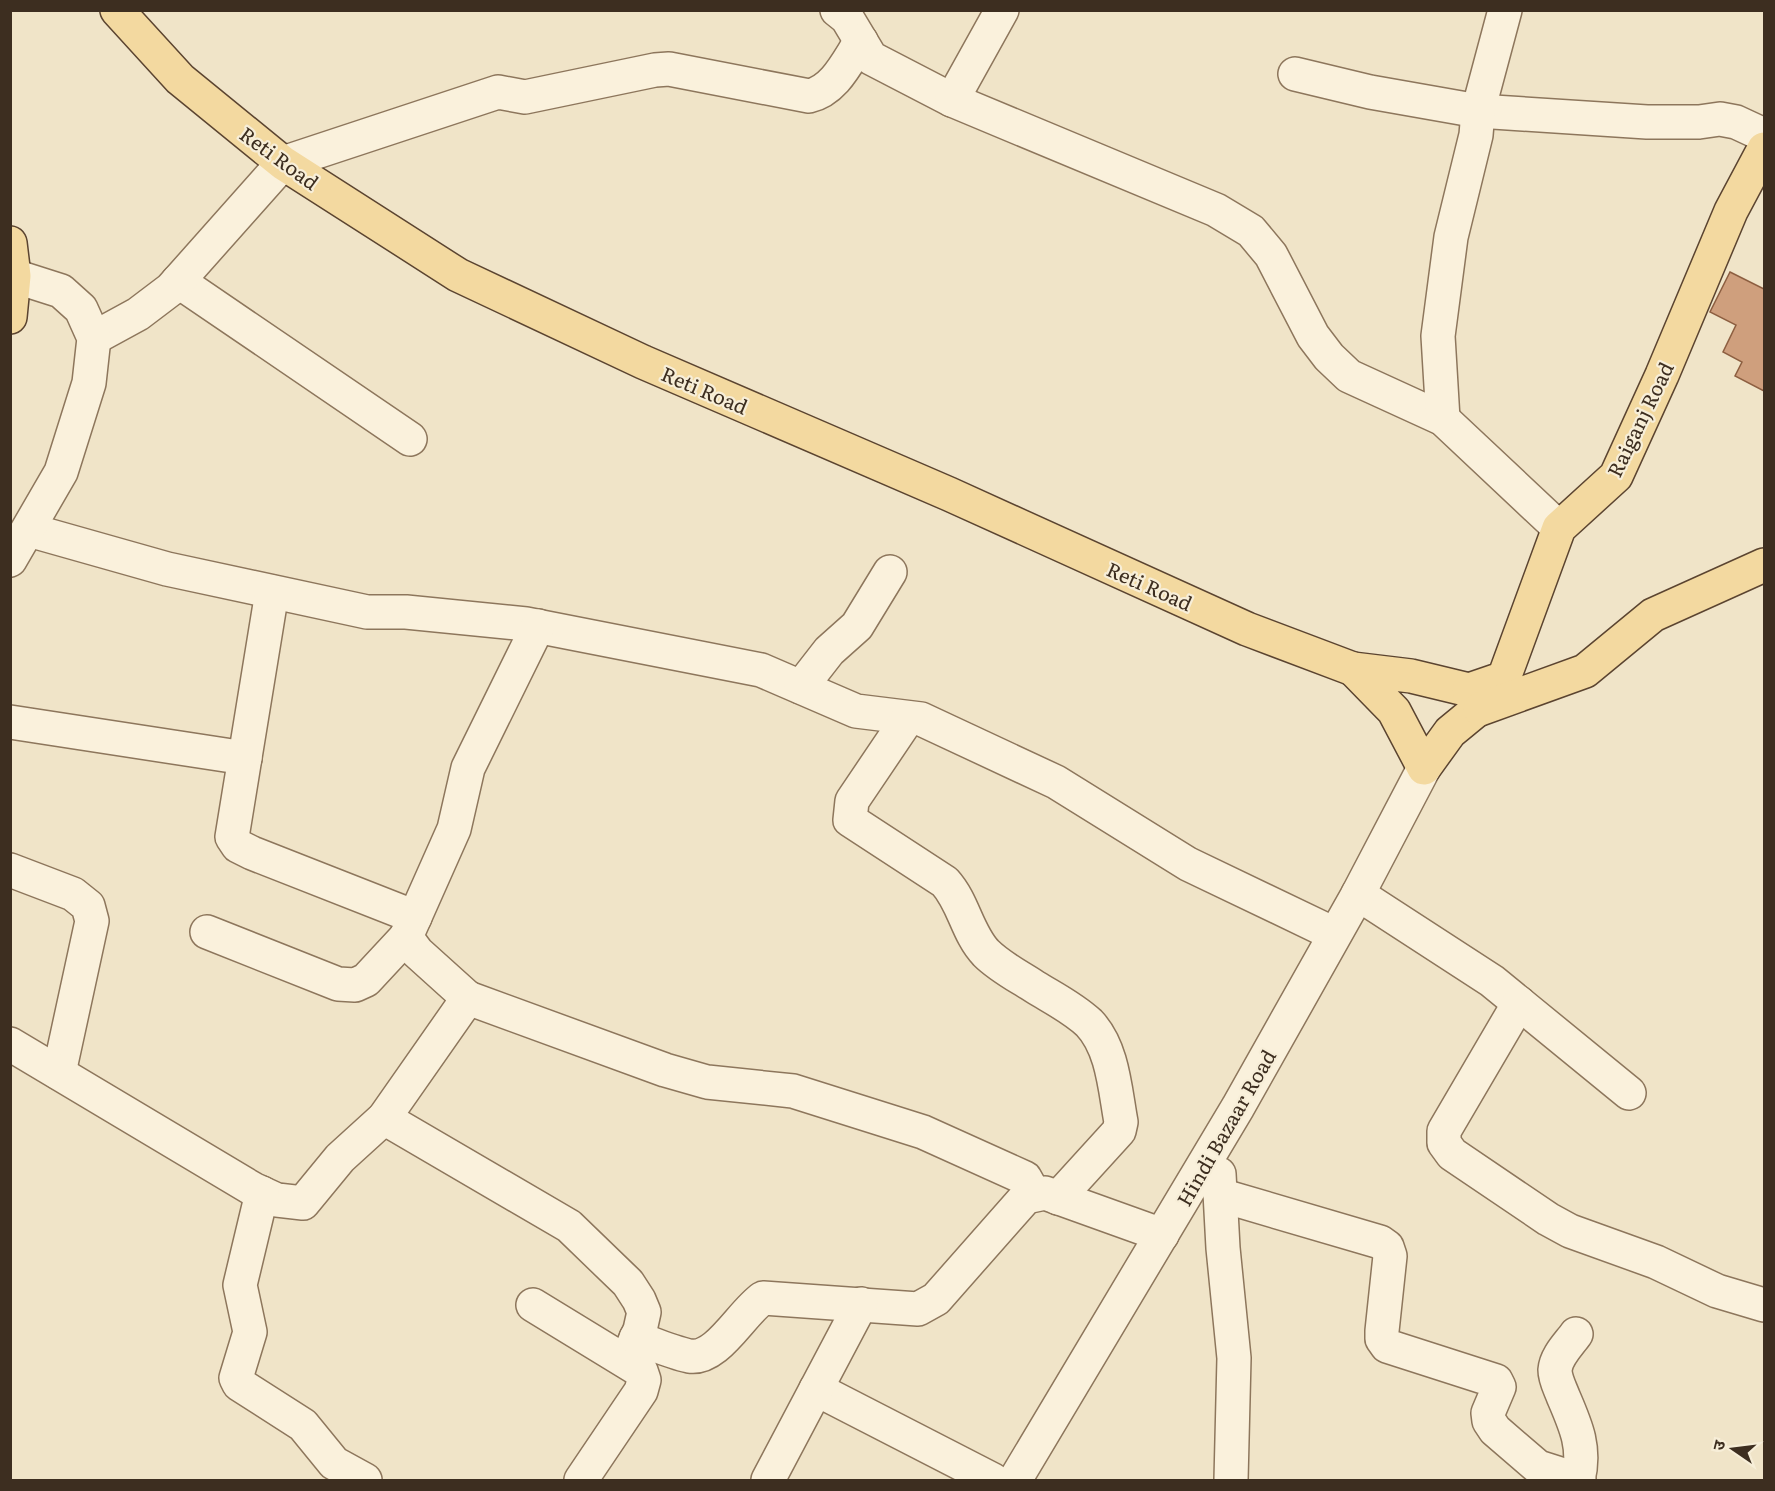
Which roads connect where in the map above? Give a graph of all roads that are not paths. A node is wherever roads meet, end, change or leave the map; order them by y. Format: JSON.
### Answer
{"nodes":[{"id":1,"x":117,"y":10,"type":"edge"},
{"id":2,"x":837,"y":10,"type":"edge"},
{"id":3,"x":1002,"y":10,"type":"edge"},
{"id":4,"x":1504,"y":10,"type":"edge"},
{"id":5,"x":861,"y":41,"type":"junction"},
{"id":6,"x":1295,"y":74,"type":"dead end"},
{"id":7,"x":952,"y":100,"type":"junction"},
{"id":8,"x":1478,"y":111,"type":"junction"},
{"id":9,"x":1764,"y":148,"type":"edge"},
{"id":10,"x":283,"y":163,"type":"junction"},
{"id":11,"x":10,"y":243,"type":"edge"},
{"id":12,"x":14,"y":276,"type":"junction"},
{"id":13,"x":178,"y":281,"type":"junction"},
{"id":14,"x":10,"y":317,"type":"edge"},
{"id":15,"x":94,"y":338,"type":"junction"},
{"id":16,"x":1443,"y":419,"type":"junction"},
{"id":17,"x":410,"y":439,"type":"dead end"},
{"id":18,"x":1560,"y":528,"type":"junction"},
{"id":19,"x":29,"y":530,"type":"junction"},
{"id":20,"x":10,"y":560,"type":"edge"},
{"id":21,"x":1764,"y":565,"type":"edge"},
{"id":22,"x":890,"y":572,"type":"dead end"},
{"id":23,"x":272,"y":592,"type":"junction"},
{"id":24,"x":538,"y":626,"type":"junction"},
{"id":25,"x":1353,"y":669,"type":"junction"},
{"id":26,"x":801,"y":687,"type":"junction"},
{"id":27,"x":1473,"y":700,"type":"junction"},
{"id":28,"x":908,"y":718,"type":"junction"},
{"id":29,"x":10,"y":722,"type":"edge"},
{"id":30,"x":244,"y":758,"type":"junction"},
{"id":31,"x":1424,"y":768,"type":"junction"},
{"id":32,"x":10,"y":870,"type":"edge"},
{"id":33,"x":1358,"y":894,"type":"junction"},
{"id":34,"x":411,"y":927,"type":"junction"},
{"id":35,"x":207,"y":932,"type":"dead end"},
{"id":36,"x":1334,"y":934,"type":"junction"},
{"id":37,"x":468,"y":998,"type":"junction"},
{"id":38,"x":1519,"y":1003,"type":"junction"},
{"id":39,"x":10,"y":1044,"type":"edge"},
{"id":40,"x":58,"y":1073,"type":"junction"},
{"id":41,"x":1629,"y":1093,"type":"dead end"},
{"id":42,"x":1238,"y":1107,"type":"junction"},
{"id":43,"x":384,"y":1118,"type":"junction"},
{"id":44,"x":262,"y":1193,"type":"junction"},
{"id":45,"x":1220,"y":1195,"type":"junction"},
{"id":46,"x":1046,"y":1196,"type":"junction"},
{"id":47,"x":1162,"y":1235,"type":"junction"},
{"id":48,"x":861,"y":1304,"type":"junction"},
{"id":49,"x":533,"y":1305,"type":"dead end"},
{"id":50,"x":1764,"y":1305,"type":"edge"},
{"id":51,"x":1576,"y":1334,"type":"dead end"},
{"id":52,"x":631,"y":1350,"type":"junction"},
{"id":53,"x":816,"y":1389,"type":"junction"},
{"id":54,"x":365,"y":1480,"type":"edge"},
{"id":55,"x":582,"y":1480,"type":"edge"},
{"id":56,"x":768,"y":1480,"type":"edge"},
{"id":57,"x":993,"y":1480,"type":"edge"},
{"id":58,"x":1015,"y":1480,"type":"edge"},
{"id":59,"x":1231,"y":1480,"type":"edge"},
{"id":60,"x":1578,"y":1480,"type":"edge"}],
"edges":[{"from":1,"to":10,"type":"main road","name":"Reti Road"},
{"from":2,"to":5,"type":"street"},
{"from":3,"to":7,"type":"street"},
{"from":4,"to":8,"type":"street"},
{"from":5,"to":7,"type":"street"},
{"from":5,"to":10,"type":"street"},
{"from":6,"to":8,"type":"street"},
{"from":7,"to":16,"type":"street"},
{"from":8,"to":9,"type":"street"},
{"from":8,"to":16,"type":"street"},
{"from":9,"to":18,"type":"main road","name":"Raiganj Road"},
{"from":10,"to":13,"type":"street"},
{"from":10,"to":25,"type":"main road","name":"Reti Road"},
{"from":11,"to":12,"type":"main road"},
{"from":12,"to":14,"type":"main road"},
{"from":12,"to":15,"type":"street"},
{"from":13,"to":15,"type":"street"},
{"from":13,"to":17,"type":"street"},
{"from":15,"to":19,"type":"street"},
{"from":16,"to":18,"type":"street"},
{"from":18,"to":27,"type":"main road","name":"Raiganj Road"},
{"from":19,"to":20,"type":"street"},
{"from":19,"to":23,"type":"street"},
{"from":21,"to":27,"type":"main road"},
{"from":22,"to":26,"type":"street"},
{"from":23,"to":24,"type":"street"},
{"from":23,"to":30,"type":"street"},
{"from":24,"to":26,"type":"street"},
{"from":24,"to":34,"type":"street"},
{"from":25,"to":27,"type":"main road"},
{"from":25,"to":31,"type":"main road"},
{"from":26,"to":28,"type":"street"},
{"from":27,"to":31,"type":"main road"},
{"from":28,"to":36,"type":"street"},
{"from":28,"to":46,"type":"street"},
{"from":29,"to":30,"type":"street"},
{"from":30,"to":34,"type":"street"},
{"from":31,"to":33,"type":"street","name":"Hindi Bazaar Road"},
{"from":32,"to":40,"type":"street"},
{"from":33,"to":36,"type":"street","name":"Hindi Bazaar Road"},
{"from":33,"to":38,"type":"street"},
{"from":34,"to":35,"type":"street"},
{"from":34,"to":37,"type":"street"},
{"from":36,"to":42,"type":"street","name":"Hindi Bazaar Road"},
{"from":37,"to":43,"type":"street"},
{"from":37,"to":46,"type":"street"},
{"from":38,"to":41,"type":"street"},
{"from":38,"to":50,"type":"street"},
{"from":39,"to":40,"type":"street"},
{"from":40,"to":44,"type":"street"},
{"from":42,"to":45,"type":"street"},
{"from":42,"to":47,"type":"street","name":"Hindi Bazaar Road"},
{"from":43,"to":44,"type":"street"},
{"from":43,"to":52,"type":"street"},
{"from":44,"to":54,"type":"street"},
{"from":45,"to":59,"type":"street"},
{"from":45,"to":60,"type":"street"},
{"from":46,"to":47,"type":"street"},
{"from":46,"to":48,"type":"street"},
{"from":47,"to":58,"type":"street","name":"Hindi Bazaar Road"},
{"from":48,"to":52,"type":"street"},
{"from":48,"to":53,"type":"street"},
{"from":49,"to":52,"type":"street"},
{"from":51,"to":60,"type":"street"},
{"from":52,"to":55,"type":"street"},
{"from":53,"to":56,"type":"street"},
{"from":53,"to":57,"type":"street"}]}
